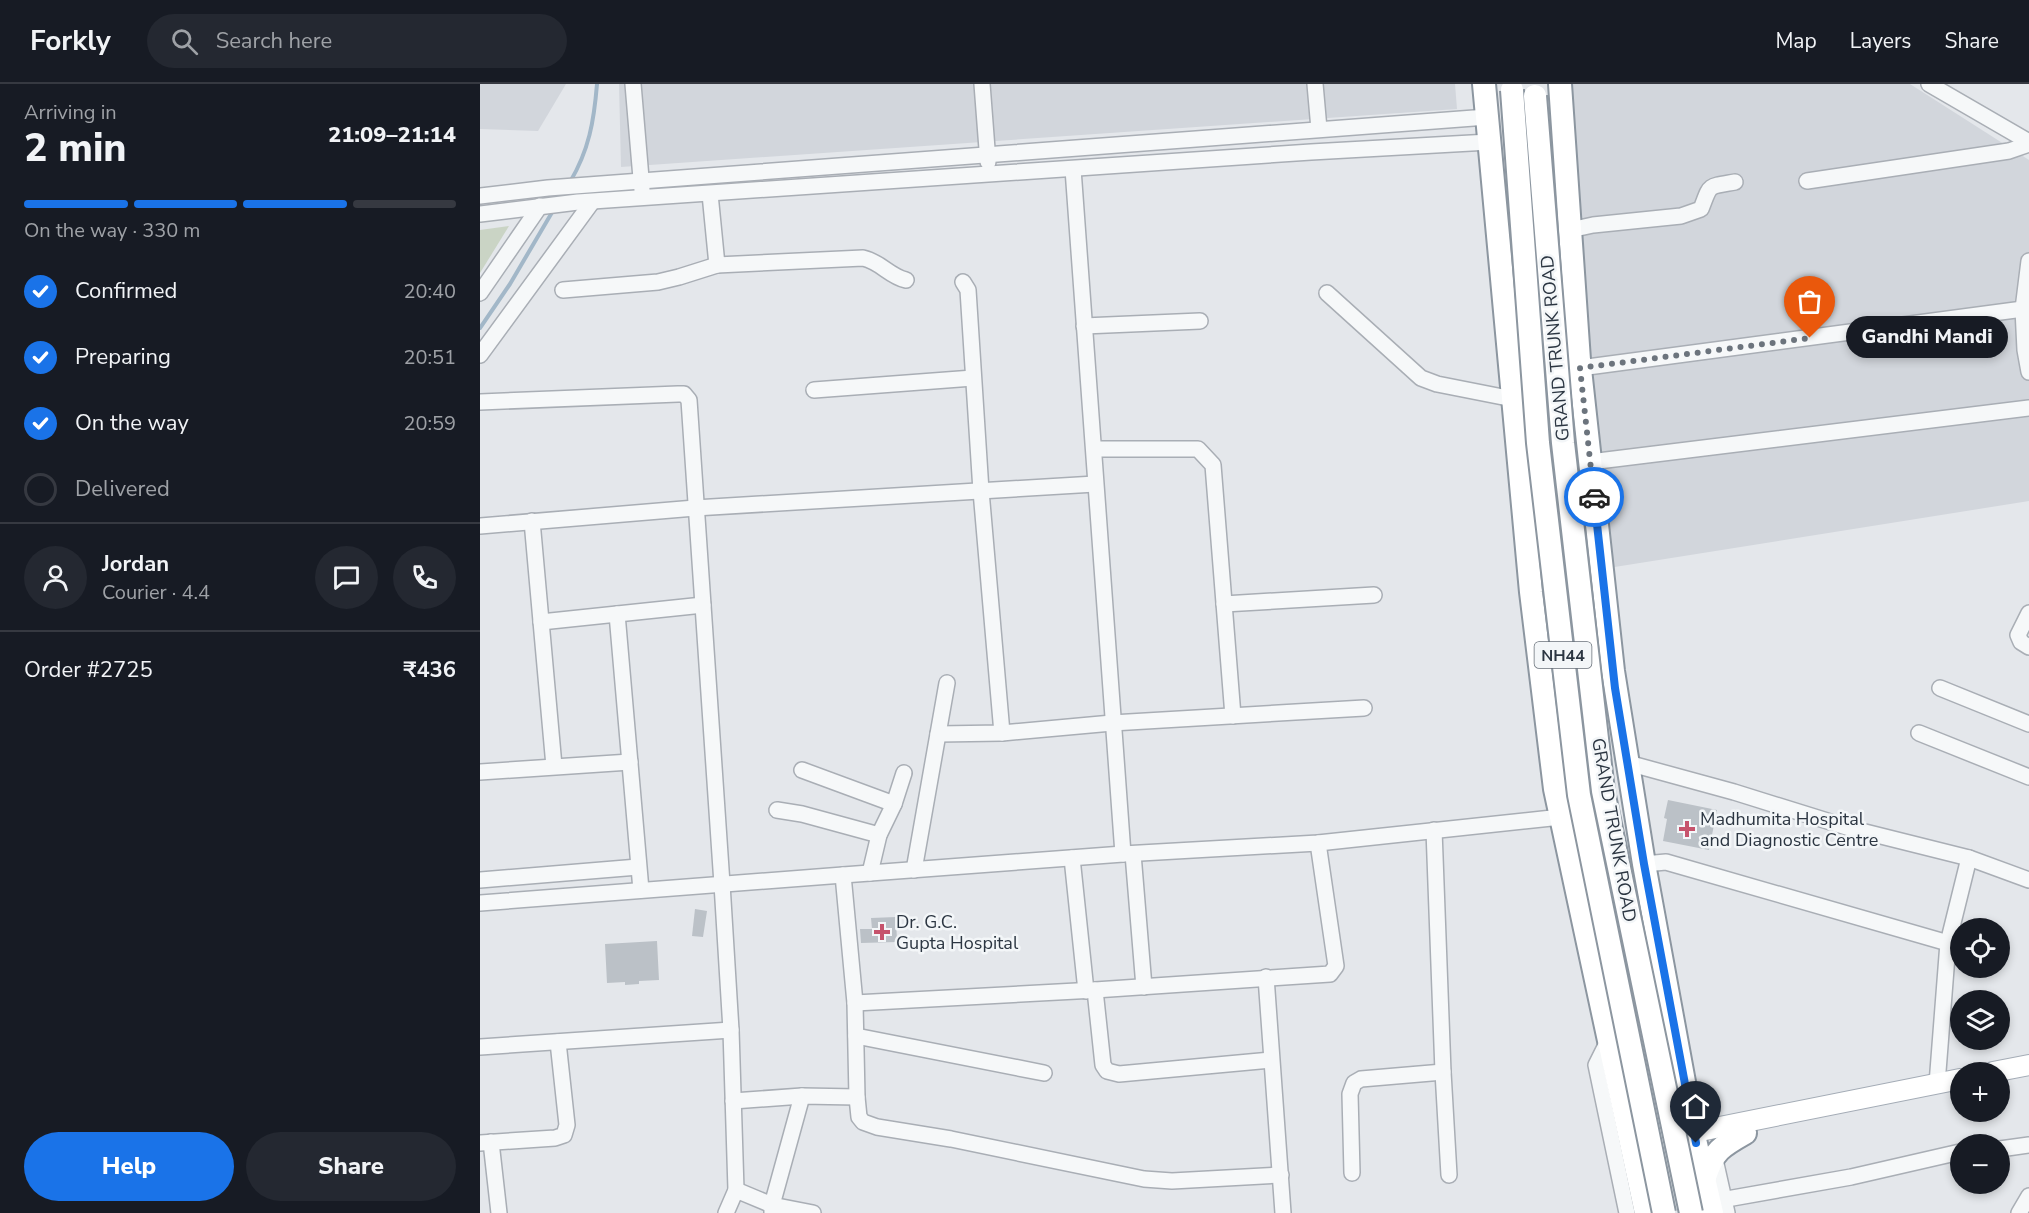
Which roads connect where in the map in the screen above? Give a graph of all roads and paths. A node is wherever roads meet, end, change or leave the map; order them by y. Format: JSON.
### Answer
{"nodes":[{"id":1,"x":633,"y":84,"type":"edge"},
{"id":2,"x":982,"y":84,"type":"edge"},
{"id":3,"x":1315,"y":84,"type":"edge"},
{"id":4,"x":1484,"y":84,"type":"edge"},
{"id":5,"x":1560,"y":84,"type":"edge"},
{"id":6,"x":1929,"y":84,"type":"edge"},
{"id":7,"x":1512,"y":87,"type":"edge"},
{"id":8,"x":1534,"y":90,"type":"edge"},
{"id":9,"x":1487,"y":117,"type":"junction"},
{"id":10,"x":1319,"y":129,"type":"junction"},
{"id":11,"x":1489,"y":142,"type":"junction"},
{"id":12,"x":2029,"y":143,"type":"edge"},
{"id":13,"x":987,"y":153,"type":"junction"},
{"id":14,"x":1073,"y":169,"type":"junction"},
{"id":15,"x":988,"y":175,"type":"junction"},
{"id":16,"x":641,"y":181,"type":"junction"},
{"id":17,"x":1807,"y":181,"type":"dead end"},
{"id":18,"x":1735,"y":182,"type":"dead end"},
{"id":19,"x":710,"y":194,"type":"junction"},
{"id":20,"x":480,"y":196,"type":"edge"},
{"id":21,"x":643,"y":199,"type":"junction"},
{"id":22,"x":585,"y":202,"type":"junction"},
{"id":23,"x":540,"y":206,"type":"junction"},
{"id":24,"x":480,"y":214,"type":"edge"},
{"id":25,"x":1570,"y":230,"type":"junction"},
{"id":26,"x":2029,"y":261,"type":"edge"},
{"id":27,"x":717,"y":265,"type":"junction"},
{"id":28,"x":906,"y":280,"type":"dead end"},
{"id":29,"x":963,"y":282,"type":"dead end"},
{"id":30,"x":563,"y":291,"type":"dead end"},
{"id":31,"x":480,"y":293,"type":"edge"},
{"id":32,"x":1327,"y":293,"type":"dead end"},
{"id":33,"x":2024,"y":309,"type":"junction"},
{"id":34,"x":1200,"y":321,"type":"dead end"},
{"id":35,"x":1084,"y":326,"type":"junction"},
{"id":36,"x":480,"y":355,"type":"edge"},
{"id":37,"x":1580,"y":368,"type":"junction"},
{"id":38,"x":2029,"y":372,"type":"edge"},
{"id":39,"x":973,"y":378,"type":"junction"},
{"id":40,"x":814,"y":390,"type":"dead end"},
{"id":41,"x":1513,"y":399,"type":"junction"},
{"id":42,"x":480,"y":402,"type":"edge"},
{"id":43,"x":2029,"y":408,"type":"edge"},
{"id":44,"x":1094,"y":449,"type":"junction"},
{"id":45,"x":1590,"y":462,"type":"junction"},
{"id":46,"x":1095,"y":484,"type":"junction"},
{"id":47,"x":981,"y":491,"type":"junction"},
{"id":48,"x":695,"y":508,"type":"junction"},
{"id":49,"x":532,"y":521,"type":"junction"},
{"id":50,"x":480,"y":526,"type":"edge"},
{"id":51,"x":1374,"y":595,"type":"dead end"},
{"id":52,"x":1224,"y":604,"type":"junction"},
{"id":53,"x":703,"y":605,"type":"junction"},
{"id":54,"x":2029,"y":613,"type":"edge"},
{"id":55,"x":617,"y":614,"type":"junction"},
{"id":56,"x":541,"y":622,"type":"junction"},
{"id":57,"x":2029,"y":647,"type":"edge"},
{"id":58,"x":947,"y":683,"type":"dead end"},
{"id":59,"x":1615,"y":688,"type":"junction"},
{"id":60,"x":1940,"y":688,"type":"dead end"},
{"id":61,"x":1544,"y":702,"type":"junction"},
{"id":62,"x":1364,"y":708,"type":"dead end"},
{"id":63,"x":1233,"y":716,"type":"junction"},
{"id":64,"x":1113,"y":723,"type":"junction"},
{"id":65,"x":2029,"y":724,"type":"edge"},
{"id":66,"x":1002,"y":733,"type":"junction"},
{"id":67,"x":1919,"y":733,"type":"dead end"},
{"id":68,"x":938,"y":734,"type":"junction"},
{"id":69,"x":630,"y":762,"type":"junction"},
{"id":70,"x":1628,"y":763,"type":"junction"},
{"id":71,"x":554,"y":766,"type":"junction"},
{"id":72,"x":802,"y":770,"type":"dead end"},
{"id":73,"x":480,"y":772,"type":"edge"},
{"id":74,"x":904,"y":773,"type":"dead end"},
{"id":75,"x":2029,"y":777,"type":"edge"},
{"id":76,"x":894,"y":804,"type":"junction"},
{"id":77,"x":777,"y":810,"type":"dead end"},
{"id":78,"x":1561,"y":817,"type":"junction"},
{"id":79,"x":1434,"y":830,"type":"junction"},
{"id":80,"x":879,"y":835,"type":"junction"},
{"id":81,"x":1318,"y":843,"type":"junction"},
{"id":82,"x":1128,"y":854,"type":"junction"},
{"id":83,"x":1072,"y":858,"type":"junction"},
{"id":84,"x":1969,"y":858,"type":"junction"},
{"id":85,"x":1644,"y":864,"type":"junction"},
{"id":86,"x":638,"y":867,"type":"junction"},
{"id":87,"x":914,"y":870,"type":"junction"},
{"id":88,"x":870,"y":873,"type":"junction"},
{"id":89,"x":843,"y":875,"type":"junction"},
{"id":90,"x":480,"y":880,"type":"edge"},
{"id":91,"x":2029,"y":880,"type":"edge"},
{"id":92,"x":722,"y":884,"type":"junction"},
{"id":93,"x":640,"y":890,"type":"junction"},
{"id":94,"x":480,"y":903,"type":"edge"},
{"id":95,"x":1948,"y":943,"type":"junction"},
{"id":96,"x":1266,"y":978,"type":"junction"},
{"id":97,"x":1144,"y":987,"type":"junction"},
{"id":98,"x":1091,"y":990,"type":"junction"},
{"id":99,"x":855,"y":1003,"type":"junction"},
{"id":100,"x":731,"y":1030,"type":"junction"},
{"id":101,"x":856,"y":1036,"type":"junction"},
{"id":102,"x":1609,"y":1039,"type":"junction"},
{"id":103,"x":558,"y":1042,"type":"junction"},
{"id":104,"x":480,"y":1047,"type":"edge"},
{"id":105,"x":1271,"y":1060,"type":"junction"},
{"id":106,"x":2029,"y":1065,"type":"edge"},
{"id":107,"x":2010,"y":1069,"type":"edge"},
{"id":108,"x":1443,"y":1072,"type":"junction"},
{"id":109,"x":1044,"y":1073,"type":"dead end"},
{"id":110,"x":2029,"y":1077,"type":"edge"},
{"id":111,"x":1950,"y":1081,"type":"edge"},
{"id":112,"x":2010,"y":1081,"type":"edge"},
{"id":113,"x":1938,"y":1084,"type":"junction"},
{"id":114,"x":1950,"y":1093,"type":"edge"},
{"id":115,"x":802,"y":1096,"type":"junction"},
{"id":116,"x":857,"y":1097,"type":"junction"},
{"id":117,"x":733,"y":1101,"type":"junction"},
{"id":118,"x":1745,"y":1133,"type":"joint"},
{"id":119,"x":486,"y":1143,"type":"edge"},
{"id":120,"x":1701,"y":1143,"type":"junction"},
{"id":121,"x":1632,"y":1144,"type":"junction"},
{"id":122,"x":2029,"y":1146,"type":"edge"},
{"id":123,"x":2010,"y":1148,"type":"edge"},
{"id":124,"x":1950,"y":1154,"type":"edge"},
{"id":125,"x":1352,"y":1173,"type":"dead end"},
{"id":126,"x":1281,"y":1175,"type":"junction"},
{"id":127,"x":1449,"y":1175,"type":"dead end"},
{"id":128,"x":736,"y":1191,"type":"junction"},
{"id":129,"x":1713,"y":1208,"type":"edge"},
{"id":130,"x":772,"y":1209,"type":"edge"},
{"id":131,"x":499,"y":1213,"type":"edge"},
{"id":132,"x":726,"y":1213,"type":"edge"},
{"id":133,"x":813,"y":1213,"type":"edge"},
{"id":134,"x":1283,"y":1213,"type":"edge"},
{"id":135,"x":1627,"y":1213,"type":"edge"},
{"id":136,"x":1646,"y":1213,"type":"edge"},
{"id":137,"x":1664,"y":1213,"type":"edge"}],
"edges":[{"from":1,"to":16,"type":"street"},
{"from":2,"to":13,"type":"street"},
{"from":3,"to":10,"type":"street"},
{"from":4,"to":9,"type":"highway"},
{"from":5,"to":25,"type":"highway"},
{"from":6,"to":12,"type":"street"},
{"from":7,"to":137,"type":"highway","name":"GRAND TRUNK ROAD","number":"NH44","bridge":true},
{"from":8,"to":129,"type":"highway","name":"GRAND TRUNK ROAD","number":"NH44","bridge":true},
{"from":9,"to":10,"type":"street"},
{"from":9,"to":11,"type":"highway"},
{"from":10,"to":13,"type":"street"},
{"from":11,"to":14,"type":"street"},
{"from":11,"to":41,"type":"highway"},
{"from":12,"to":17,"type":"street"},
{"from":13,"to":15,"type":"street"},
{"from":13,"to":16,"type":"street"},
{"from":14,"to":15,"type":"street"},
{"from":14,"to":35,"type":"street"},
{"from":15,"to":19,"type":"street"},
{"from":16,"to":20,"type":"street"},
{"from":16,"to":21,"type":"street"},
{"from":18,"to":25,"type":"street"},
{"from":19,"to":21,"type":"street"},
{"from":19,"to":27,"type":"street"},
{"from":21,"to":22,"type":"street"},
{"from":22,"to":23,"type":"street"},
{"from":22,"to":36,"type":"street"},
{"from":23,"to":24,"type":"street"},
{"from":23,"to":31,"type":"street"},
{"from":25,"to":37,"type":"highway"},
{"from":26,"to":33,"type":"street"},
{"from":27,"to":28,"type":"street"},
{"from":27,"to":30,"type":"street"},
{"from":29,"to":39,"type":"street"},
{"from":32,"to":41,"type":"street"},
{"from":33,"to":37,"type":"street"},
{"from":33,"to":38,"type":"street"},
{"from":34,"to":35,"type":"street"},
{"from":35,"to":44,"type":"street"},
{"from":37,"to":45,"type":"highway"},
{"from":39,"to":40,"type":"street"},
{"from":39,"to":47,"type":"street"},
{"from":41,"to":61,"type":"highway"},
{"from":42,"to":48,"type":"street"},
{"from":43,"to":45,"type":"street"},
{"from":44,"to":46,"type":"street"},
{"from":44,"to":52,"type":"street"},
{"from":45,"to":59,"type":"highway"},
{"from":46,"to":47,"type":"street"},
{"from":46,"to":64,"type":"street"},
{"from":47,"to":48,"type":"street"},
{"from":47,"to":66,"type":"street"},
{"from":48,"to":49,"type":"street"},
{"from":48,"to":53,"type":"street"},
{"from":49,"to":50,"type":"street"},
{"from":49,"to":56,"type":"street"},
{"from":51,"to":52,"type":"street"},
{"from":52,"to":63,"type":"street"},
{"from":53,"to":55,"type":"street"},
{"from":53,"to":92,"type":"street"},
{"from":54,"to":57,"type":"street"},
{"from":55,"to":56,"type":"street"},
{"from":55,"to":69,"type":"street"},
{"from":56,"to":71,"type":"street"},
{"from":58,"to":68,"type":"street"},
{"from":59,"to":61,"type":"highway"},
{"from":59,"to":70,"type":"highway"},
{"from":60,"to":65,"type":"street"},
{"from":61,"to":78,"type":"highway"},
{"from":62,"to":63,"type":"street"},
{"from":63,"to":64,"type":"street"},
{"from":64,"to":66,"type":"street"},
{"from":64,"to":82,"type":"street"},
{"from":66,"to":68,"type":"street"},
{"from":67,"to":75,"type":"street"},
{"from":68,"to":87,"type":"street"},
{"from":69,"to":71,"type":"street"},
{"from":69,"to":86,"type":"street"},
{"from":70,"to":84,"type":"street"},
{"from":70,"to":85,"type":"highway"},
{"from":71,"to":73,"type":"street"},
{"from":72,"to":76,"type":"street"},
{"from":74,"to":76,"type":"street"},
{"from":76,"to":80,"type":"street"},
{"from":77,"to":80,"type":"street"},
{"from":78,"to":79,"type":"street"},
{"from":78,"to":102,"type":"highway"},
{"from":79,"to":81,"type":"street"},
{"from":79,"to":108,"type":"street"},
{"from":80,"to":88,"type":"street"},
{"from":81,"to":82,"type":"street"},
{"from":81,"to":96,"type":"street"},
{"from":82,"to":83,"type":"street"},
{"from":82,"to":97,"type":"street"},
{"from":83,"to":87,"type":"street"},
{"from":83,"to":98,"type":"street"},
{"from":84,"to":91,"type":"street"},
{"from":84,"to":95,"type":"street"},
{"from":85,"to":95,"type":"street"},
{"from":85,"to":120,"type":"highway"},
{"from":86,"to":90,"type":"street"},
{"from":86,"to":93,"type":"street"},
{"from":87,"to":88,"type":"street"},
{"from":88,"to":89,"type":"street"},
{"from":89,"to":92,"type":"street"},
{"from":89,"to":99,"type":"street"},
{"from":92,"to":93,"type":"street"},
{"from":92,"to":100,"type":"street"},
{"from":93,"to":94,"type":"street"},
{"from":95,"to":113,"type":"street"},
{"from":96,"to":97,"type":"street"},
{"from":96,"to":105,"type":"street"},
{"from":97,"to":98,"type":"street"},
{"from":98,"to":99,"type":"street"},
{"from":98,"to":105,"type":"street"},
{"from":99,"to":101,"type":"street"},
{"from":100,"to":103,"type":"street"},
{"from":100,"to":117,"type":"street"},
{"from":101,"to":109,"type":"street"},
{"from":101,"to":116,"type":"street"},
{"from":102,"to":121,"type":"highway"},
{"from":102,"to":135,"type":"street"},
{"from":103,"to":104,"type":"street"},
{"from":103,"to":119,"type":"street"},
{"from":105,"to":126,"type":"street"},
{"from":106,"to":107,"type":"main road"},
{"from":108,"to":125,"type":"street"},
{"from":108,"to":127,"type":"street"},
{"from":110,"to":112,"type":"main road"},
{"from":111,"to":113,"type":"main road"},
{"from":113,"to":120,"type":"main road"},
{"from":114,"to":118,"type":"main road"},
{"from":115,"to":116,"type":"street"},
{"from":115,"to":117,"type":"street"},
{"from":115,"to":130,"type":"street"},
{"from":116,"to":126,"type":"street"},
{"from":117,"to":128,"type":"street"},
{"from":118,"to":120,"type":"highway"},
{"from":119,"to":131,"type":"street"},
{"from":120,"to":121,"type":"main road"},
{"from":120,"to":129,"type":"street"},
{"from":120,"to":129,"type":"highway"},
{"from":121,"to":136,"type":"highway"},
{"from":122,"to":123,"type":"street"},
{"from":124,"to":129,"type":"street"},
{"from":126,"to":134,"type":"street"},
{"from":128,"to":130,"type":"street"},
{"from":128,"to":132,"type":"street"},
{"from":130,"to":133,"type":"street"}]}
